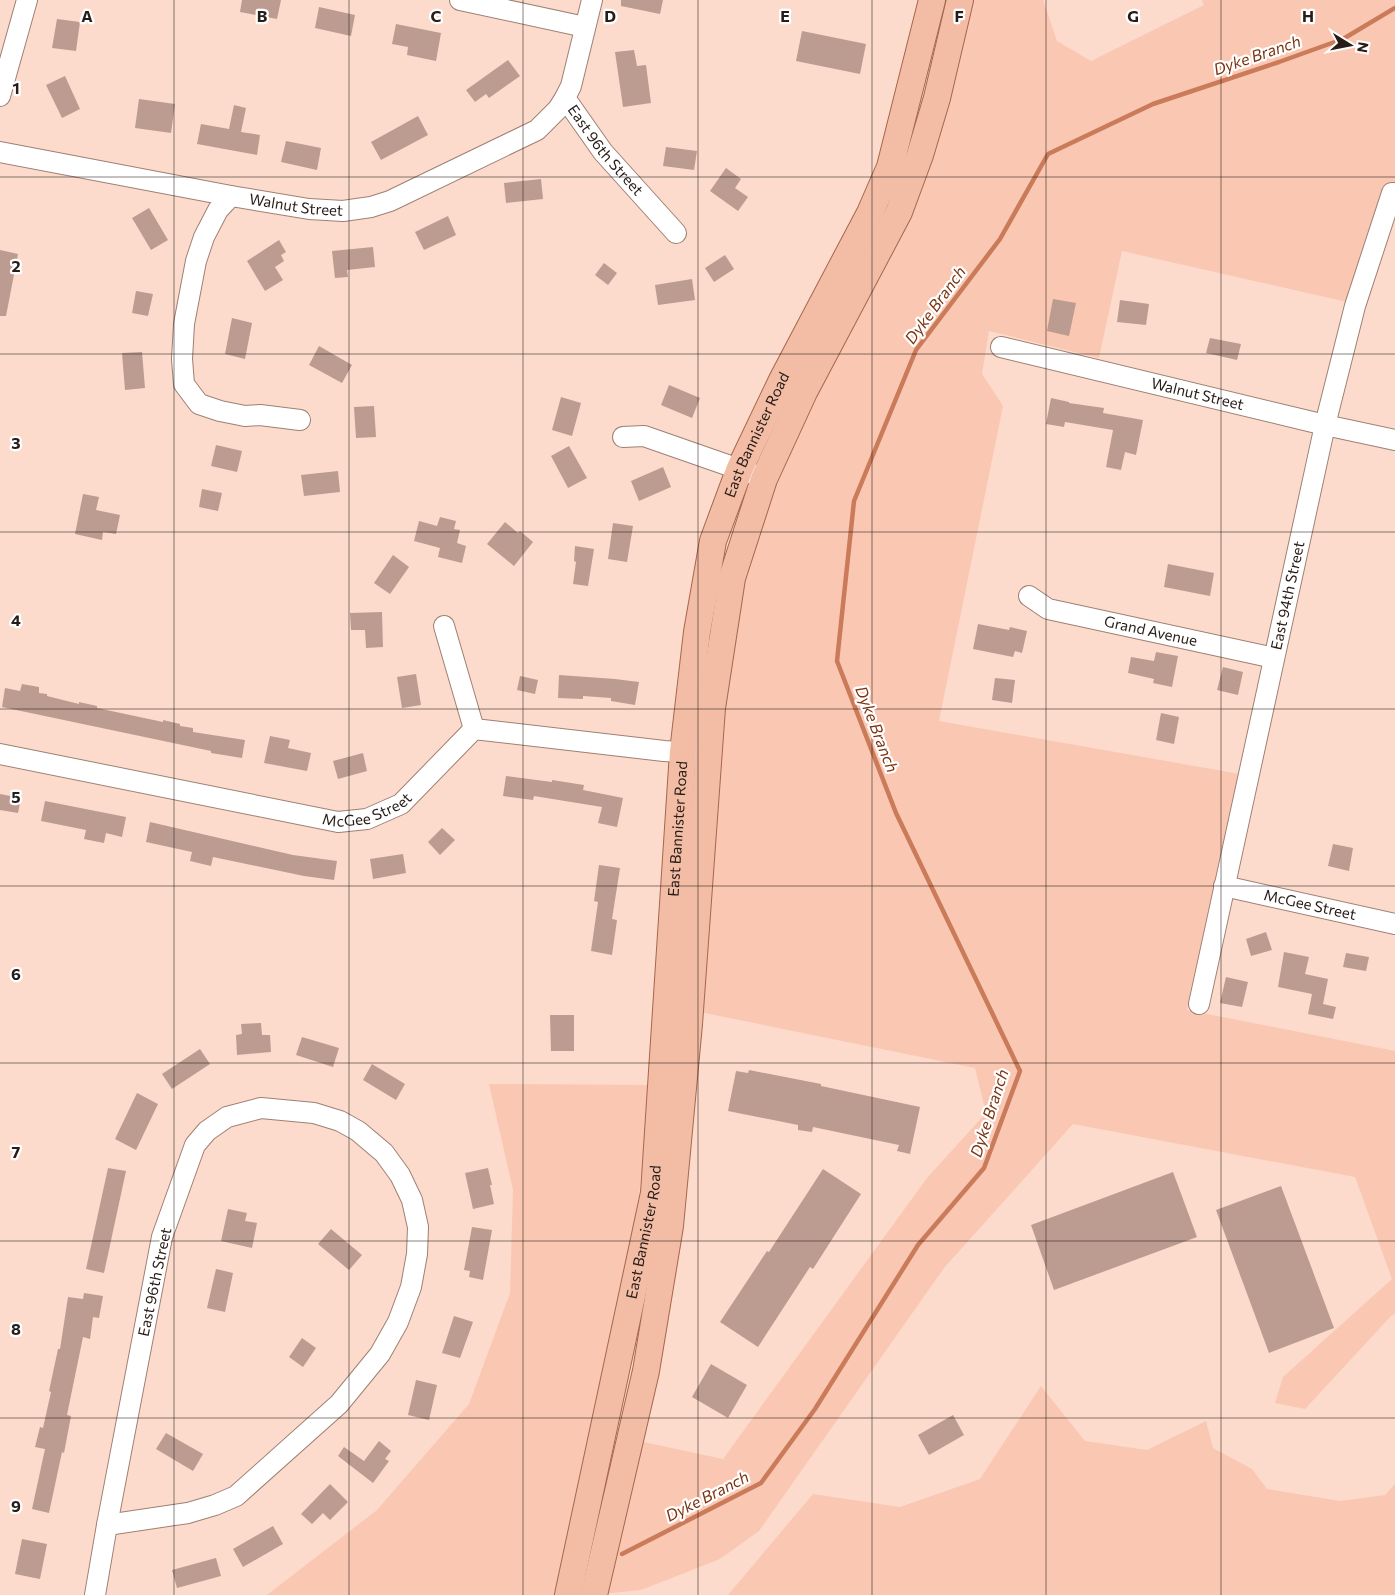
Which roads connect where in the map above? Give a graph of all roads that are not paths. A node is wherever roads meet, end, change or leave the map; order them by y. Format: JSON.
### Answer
{"nodes":[{"id":1,"x":27,"y":0,"type":"edge"},
{"id":2,"x":460,"y":0,"type":"edge"},
{"id":3,"x":592,"y":0,"type":"edge"},
{"id":4,"x":932,"y":0,"type":"edge"},
{"id":5,"x":960,"y":0,"type":"edge"},
{"id":6,"x":586,"y":27,"type":"junction"},
{"id":7,"x":0,"y":96,"type":"edge"},
{"id":8,"x":565,"y":98,"type":"junction"},
{"id":9,"x":0,"y":152,"type":"edge"},
{"id":10,"x":1394,"y":193,"type":"edge"},
{"id":11,"x":230,"y":196,"type":"junction"},
{"id":12,"x":676,"y":233,"type":"dead end"},
{"id":13,"x":1001,"y":348,"type":"dead end"},
{"id":14,"x":300,"y":420,"type":"dead end"},
{"id":15,"x":1326,"y":425,"type":"junction"},
{"id":16,"x":623,"y":437,"type":"dead end"},
{"id":17,"x":1395,"y":440,"type":"edge"},
{"id":18,"x":740,"y":468,"type":"junction"},
{"id":19,"x":764,"y":479,"type":"junction"},
{"id":20,"x":1029,"y":596,"type":"dead end"},
{"id":21,"x":444,"y":626,"type":"dead end"},
{"id":22,"x":1274,"y":658,"type":"junction"},
{"id":23,"x":474,"y":729,"type":"junction"},
{"id":24,"x":683,"y":752,"type":"junction"},
{"id":25,"x":0,"y":754,"type":"edge"},
{"id":26,"x":710,"y":754,"type":"junction"},
{"id":27,"x":1224,"y":886,"type":"junction"},
{"id":28,"x":1395,"y":924,"type":"edge"},
{"id":29,"x":1199,"y":1004,"type":"dead end"},
{"id":30,"x":107,"y":1525,"type":"junction"},
{"id":31,"x":95,"y":1595,"type":"edge"},
{"id":32,"x":568,"y":1595,"type":"edge"},
{"id":33,"x":594,"y":1595,"type":"edge"}],
"edges":[{"from":1,"to":7,"type":"street"},
{"from":2,"to":6,"type":"street"},
{"from":3,"to":6,"type":"street","name":"East 96th Street"},
{"from":4,"to":18,"type":"main road","name":"East Bannister Road"},
{"from":5,"to":19,"type":"main road","name":"East Bannister Road"},
{"from":6,"to":8,"type":"street","name":"East 96th Street"},
{"from":8,"to":11,"type":"street","name":"Walnut Street"},
{"from":8,"to":12,"type":"street","name":"East 96th Street"},
{"from":9,"to":11,"type":"street","name":"Walnut Street"},
{"from":10,"to":15,"type":"street","name":"East 94th Street"},
{"from":11,"to":14,"type":"street"},
{"from":13,"to":15,"type":"street","name":"Walnut Street"},
{"from":15,"to":17,"type":"street","name":"Walnut Street"},
{"from":15,"to":22,"type":"street","name":"East 94th Street"},
{"from":16,"to":18,"type":"street"},
{"from":18,"to":19,"type":"street"},
{"from":18,"to":24,"type":"main road","name":"East Bannister Road"},
{"from":19,"to":26,"type":"main road","name":"East Bannister Road"},
{"from":20,"to":22,"type":"street","name":"Grand Avenue"},
{"from":21,"to":23,"type":"street"},
{"from":22,"to":27,"type":"street","name":"East 94th Street"},
{"from":23,"to":24,"type":"street"},
{"from":23,"to":25,"type":"street","name":"McGee Street"},
{"from":24,"to":26,"type":"street"},
{"from":24,"to":32,"type":"main road","name":"East Bannister Road"},
{"from":26,"to":33,"type":"main road","name":"East Bannister Road"},
{"from":27,"to":28,"type":"street","name":"McGee Street"},
{"from":27,"to":29,"type":"street","name":"East 94th Street"},
{"from":30,"to":30,"type":"street","name":"East 96th Street"},
{"from":30,"to":31,"type":"street","name":"East 96th Street"}]}
